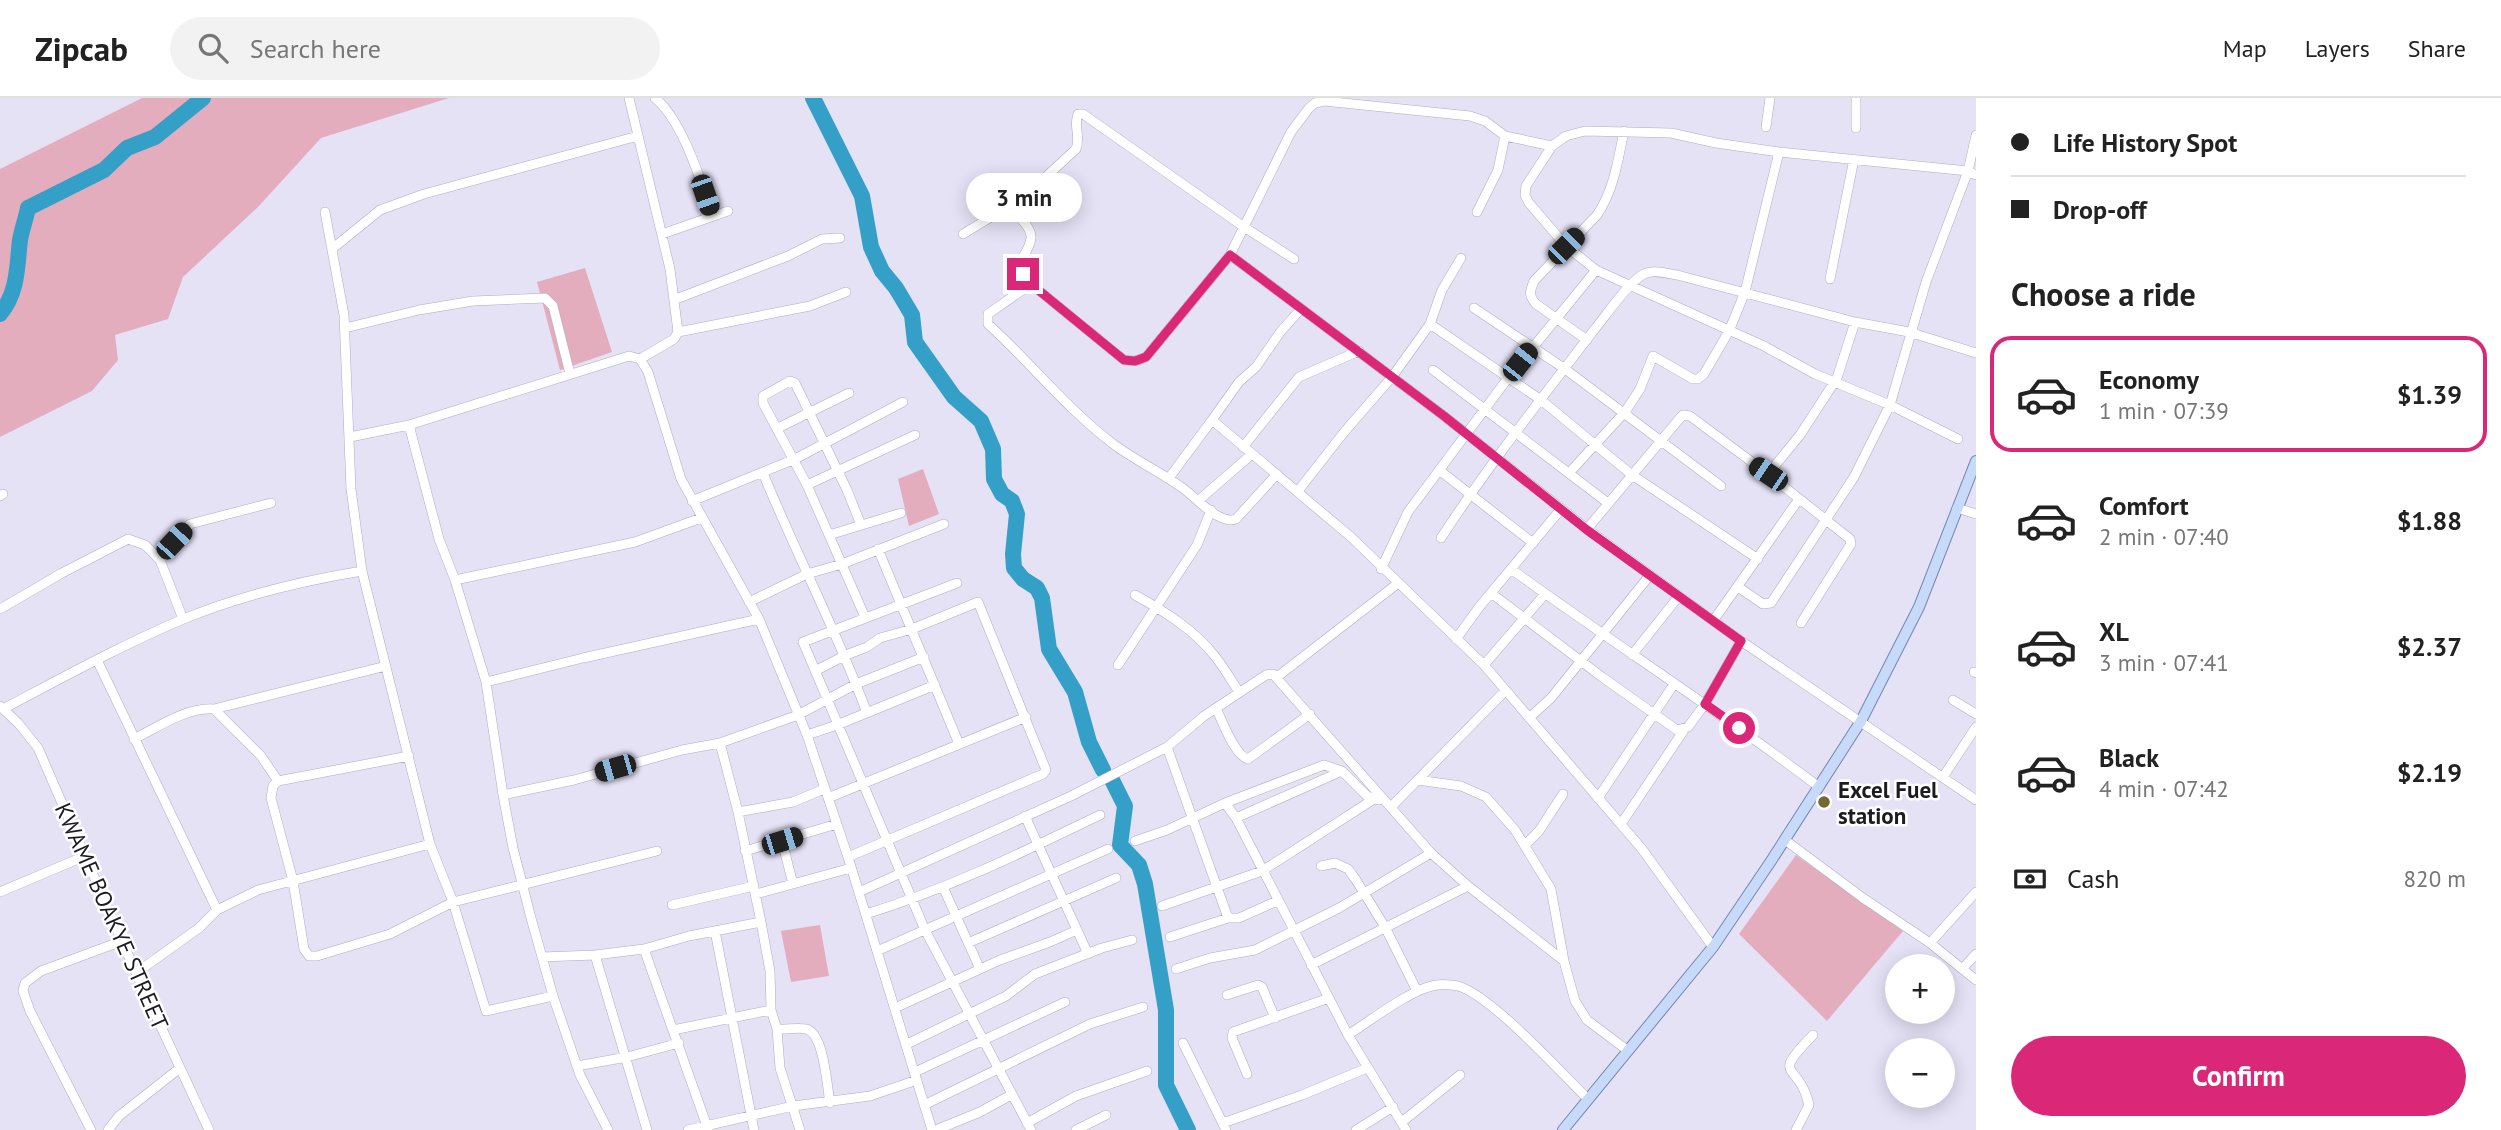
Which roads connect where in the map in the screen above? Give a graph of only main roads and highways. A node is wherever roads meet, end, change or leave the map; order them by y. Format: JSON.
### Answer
{"nodes":[{"id":1,"x":1976,"y":461,"type":"edge"},
{"id":2,"x":1563,"y":1130,"type":"edge"}],
"edges":[{"from":1,"to":2,"type":"main road"}]}
